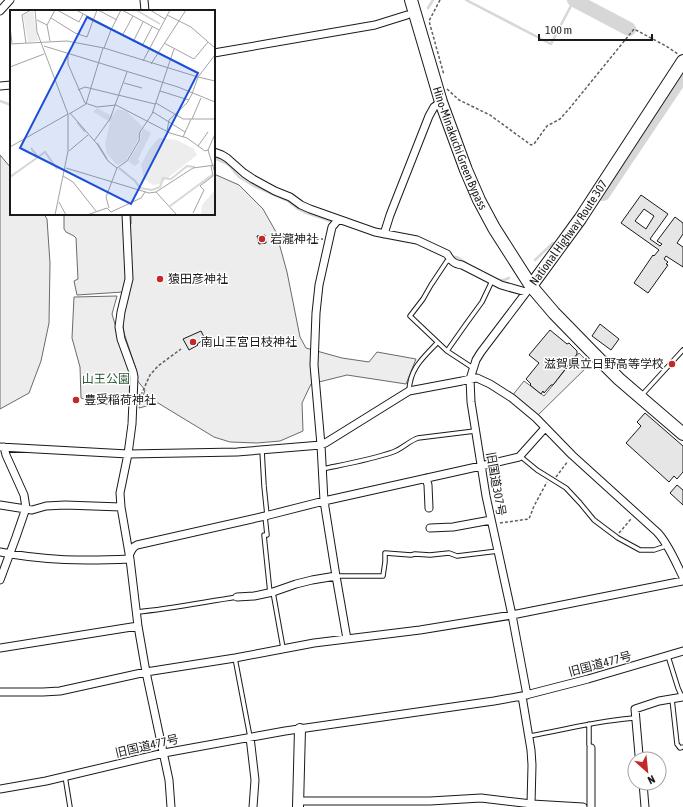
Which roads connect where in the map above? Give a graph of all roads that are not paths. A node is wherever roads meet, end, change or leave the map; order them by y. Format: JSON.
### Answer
{"nodes":[{"id":1,"x":10,"y":0,"type":"edge"},
{"id":2,"x":144,"y":0,"type":"edge"},
{"id":3,"x":411,"y":0,"type":"edge"},
{"id":4,"x":145,"y":10,"type":"edge"},
{"id":5,"x":0,"y":11,"type":"edge"},
{"id":6,"x":407,"y":15,"type":"dead end"},
{"id":7,"x":215,"y":53,"type":"edge"},
{"id":8,"x":683,"y":61,"type":"edge"},
{"id":9,"x":10,"y":85,"type":"edge"},
{"id":10,"x":0,"y":86,"type":"edge"},
{"id":11,"x":439,"y":97,"type":"junction"},
{"id":12,"x":215,"y":152,"type":"edge"},
{"id":13,"x":126,"y":215,"type":"edge"},
{"id":14,"x":338,"y":220,"type":"junction"},
{"id":15,"x":384,"y":234,"type":"junction"},
{"id":16,"x":449,"y":258,"type":"junction"},
{"id":17,"x":492,"y":281,"type":"junction"},
{"id":18,"x":528,"y":289,"type":"junction"},
{"id":19,"x":437,"y":343,"type":"junction"},
{"id":20,"x":683,"y":350,"type":"edge"},
{"id":21,"x":447,"y":351,"type":"junction"},
{"id":22,"x":473,"y":368,"type":"junction"},
{"id":23,"x":470,"y":379,"type":"junction"},
{"id":24,"x":409,"y":391,"type":"junction"},
{"id":25,"x":640,"y":397,"type":"junction"},
{"id":26,"x":545,"y":428,"type":"junction"},
{"id":27,"x":476,"y":431,"type":"junction"},
{"id":28,"x":683,"y":434,"type":"edge"},
{"id":29,"x":321,"y":445,"type":"junction"},
{"id":30,"x":2,"y":447,"type":"edge"},
{"id":31,"x":262,"y":450,"type":"junction"},
{"id":32,"x":128,"y":454,"type":"junction"},
{"id":33,"x":520,"y":456,"type":"junction"},
{"id":34,"x":481,"y":466,"type":"junction"},
{"id":35,"x":322,"y":469,"type":"junction"},
{"id":36,"x":426,"y":478,"type":"junction"},
{"id":37,"x":324,"y":501,"type":"junction"},
{"id":38,"x":0,"y":505,"type":"edge"},
{"id":39,"x":121,"y":507,"type":"junction"},
{"id":40,"x":429,"y":508,"type":"dead end"},
{"id":41,"x":25,"y":510,"type":"junction"},
{"id":42,"x":266,"y":516,"type":"junction"},
{"id":43,"x":492,"y":522,"type":"junction"},
{"id":44,"x":430,"y":528,"type":"dead end"},
{"id":45,"x":666,"y":546,"type":"junction"},
{"id":46,"x":498,"y":551,"type":"junction"},
{"id":47,"x":0,"y":552,"type":"edge"},
{"id":48,"x":10,"y":554,"type":"junction"},
{"id":49,"x":129,"y":558,"type":"junction"},
{"id":50,"x":336,"y":576,"type":"junction"},
{"id":51,"x":683,"y":577,"type":"edge"},
{"id":52,"x":0,"y":580,"type":"edge"},
{"id":53,"x":683,"y":581,"type":"edge"},
{"id":54,"x":272,"y":593,"type":"junction"},
{"id":55,"x":237,"y":597,"type":"joint"},
{"id":56,"x":137,"y":612,"type":"junction"},
{"id":57,"x":512,"y":615,"type":"junction"},
{"id":58,"x":138,"y":626,"type":"junction"},
{"id":59,"x":347,"y":639,"type":"junction"},
{"id":60,"x":0,"y":648,"type":"edge"},
{"id":61,"x":283,"y":648,"type":"junction"},
{"id":62,"x":683,"y":651,"type":"edge"},
{"id":63,"x":668,"y":656,"type":"junction"},
{"id":64,"x":235,"y":658,"type":"junction"},
{"id":65,"x":146,"y":672,"type":"junction"},
{"id":66,"x":0,"y":692,"type":"edge"},
{"id":67,"x":524,"y":695,"type":"junction"},
{"id":68,"x":682,"y":697,"type":"edge"},
{"id":69,"x":672,"y":698,"type":"junction"},
{"id":70,"x":636,"y":718,"type":"junction"},
{"id":71,"x":589,"y":724,"type":"junction"},
{"id":72,"x":300,"y":729,"type":"junction"},
{"id":73,"x":529,"y":736,"type":"junction"},
{"id":74,"x":250,"y":737,"type":"junction"},
{"id":75,"x":683,"y":747,"type":"edge"},
{"id":76,"x":591,"y":748,"type":"joint"},
{"id":77,"x":639,"y":751,"type":"edge"},
{"id":78,"x":164,"y":753,"type":"junction"},
{"id":79,"x":65,"y":776,"type":"junction"},
{"id":80,"x":0,"y":789,"type":"edge"},
{"id":81,"x":644,"y":791,"type":"edge"},
{"id":82,"x":462,"y":799,"type":"junction"},
{"id":83,"x":298,"y":804,"type":"edge"},
{"id":84,"x":339,"y":804,"type":"edge"},
{"id":85,"x":394,"y":804,"type":"edge"},
{"id":86,"x":532,"y":805,"type":"edge"},
{"id":87,"x":70,"y":807,"type":"edge"},
{"id":88,"x":171,"y":807,"type":"edge"},
{"id":89,"x":253,"y":807,"type":"edge"},
{"id":90,"x":462,"y":807,"type":"edge"},
{"id":91,"x":583,"y":807,"type":"edge"},
{"id":92,"x":591,"y":807,"type":"edge"},
{"id":93,"x":645,"y":807,"type":"edge"}],
"edges":[{"from":1,"to":5,"type":"street"},
{"from":2,"to":4,"type":"street"},
{"from":3,"to":11,"type":"highway","name":"Hino-Minakuchi Green Bypass"},
{"from":6,"to":7,"type":"street"},
{"from":8,"to":18,"type":"highway","name":"National Highway Route 307"},
{"from":9,"to":10,"type":"street"},
{"from":11,"to":15,"type":"street"},
{"from":11,"to":18,"type":"highway","name":"Hino-Minakuchi Green Bypass"},
{"from":12,"to":14,"type":"street"},
{"from":13,"to":32,"type":"street"},
{"from":14,"to":15,"type":"street"},
{"from":14,"to":29,"type":"street"},
{"from":15,"to":16,"type":"street"},
{"from":16,"to":17,"type":"street"},
{"from":16,"to":19,"type":"lane"},
{"from":17,"to":18,"type":"street"},
{"from":17,"to":21,"type":"lane"},
{"from":18,"to":22,"type":"street","name":"旧国道307号"},
{"from":18,"to":25,"type":"highway","name":"National Highway Route 307"},
{"from":19,"to":21,"type":"lane"},
{"from":19,"to":24,"type":"lane"},
{"from":20,"to":25,"type":"lane"},
{"from":21,"to":22,"type":"lane"},
{"from":22,"to":23,"type":"street","name":"旧国道307号"},
{"from":23,"to":24,"type":"street"},
{"from":23,"to":26,"type":"street"},
{"from":23,"to":27,"type":"street","name":"旧国道307号"},
{"from":24,"to":29,"type":"street"},
{"from":25,"to":28,"type":"highway","name":"National Highway Route 307"},
{"from":26,"to":33,"type":"street"},
{"from":26,"to":45,"type":"street"},
{"from":27,"to":34,"type":"street","name":"旧国道307号"},
{"from":27,"to":35,"type":"lane"},
{"from":29,"to":31,"type":"street"},
{"from":29,"to":35,"type":"street"},
{"from":30,"to":32,"type":"street"},
{"from":30,"to":41,"type":"street"},
{"from":31,"to":32,"type":"street"},
{"from":31,"to":42,"type":"lane"},
{"from":32,"to":39,"type":"street"},
{"from":33,"to":34,"type":"street"},
{"from":33,"to":45,"type":"lane"},
{"from":34,"to":36,"type":"street"},
{"from":34,"to":43,"type":"street","name":"旧国道307号"},
{"from":35,"to":37,"type":"street"},
{"from":36,"to":37,"type":"street"},
{"from":36,"to":40,"type":"street"},
{"from":37,"to":42,"type":"street"},
{"from":37,"to":50,"type":"street"},
{"from":38,"to":41,"type":"street"},
{"from":39,"to":41,"type":"street"},
{"from":39,"to":49,"type":"street"},
{"from":41,"to":48,"type":"street"},
{"from":42,"to":49,"type":"street"},
{"from":42,"to":54,"type":"lane"},
{"from":43,"to":44,"type":"street"},
{"from":43,"to":46,"type":"street","name":"旧国道307号"},
{"from":45,"to":51,"type":"street"},
{"from":46,"to":50,"type":"lane"},
{"from":46,"to":57,"type":"street","name":"旧国道307号"},
{"from":47,"to":48,"type":"street"},
{"from":48,"to":49,"type":"street"},
{"from":48,"to":52,"type":"street"},
{"from":49,"to":56,"type":"street"},
{"from":50,"to":54,"type":"street"},
{"from":50,"to":59,"type":"street"},
{"from":53,"to":57,"type":"street"},
{"from":54,"to":55,"type":"street"},
{"from":54,"to":61,"type":"lane"},
{"from":55,"to":56,"type":"lane"},
{"from":56,"to":58,"type":"street"},
{"from":57,"to":59,"type":"street"},
{"from":57,"to":67,"type":"street","name":"旧国道307号"},
{"from":58,"to":60,"type":"street"},
{"from":58,"to":65,"type":"street"},
{"from":59,"to":61,"type":"street"},
{"from":61,"to":64,"type":"street"},
{"from":62,"to":63,"type":"street","name":"旧国道477号"},
{"from":63,"to":67,"type":"street","name":"旧国道477号"},
{"from":63,"to":68,"type":"lane"},
{"from":64,"to":65,"type":"street"},
{"from":64,"to":74,"type":"lane"},
{"from":65,"to":66,"type":"street"},
{"from":65,"to":78,"type":"street"},
{"from":67,"to":72,"type":"street"},
{"from":67,"to":73,"type":"street","name":"旧国道307号"},
{"from":68,"to":69,"type":"street"},
{"from":69,"to":70,"type":"street"},
{"from":69,"to":75,"type":"lane"},
{"from":70,"to":71,"type":"lane"},
{"from":70,"to":77,"type":"street"},
{"from":71,"to":73,"type":"lane"},
{"from":71,"to":76,"type":"lane"},
{"from":72,"to":74,"type":"street","name":"旧国道477号"},
{"from":72,"to":83,"type":"street"},
{"from":73,"to":86,"type":"street","name":"旧国道307号"},
{"from":74,"to":78,"type":"street","name":"旧国道477号"},
{"from":74,"to":89,"type":"street"},
{"from":76,"to":92,"type":"street"},
{"from":78,"to":79,"type":"street","name":"旧国道477号"},
{"from":78,"to":88,"type":"street"},
{"from":79,"to":80,"type":"street","name":"旧国道477号"},
{"from":79,"to":87,"type":"lane"},
{"from":81,"to":93,"type":"street"},
{"from":82,"to":85,"type":"street"},
{"from":82,"to":86,"type":"street"},
{"from":82,"to":90,"type":"street"},
{"from":83,"to":84,"type":"street"},
{"from":84,"to":85,"type":"street"},
{"from":86,"to":91,"type":"street"}]}
